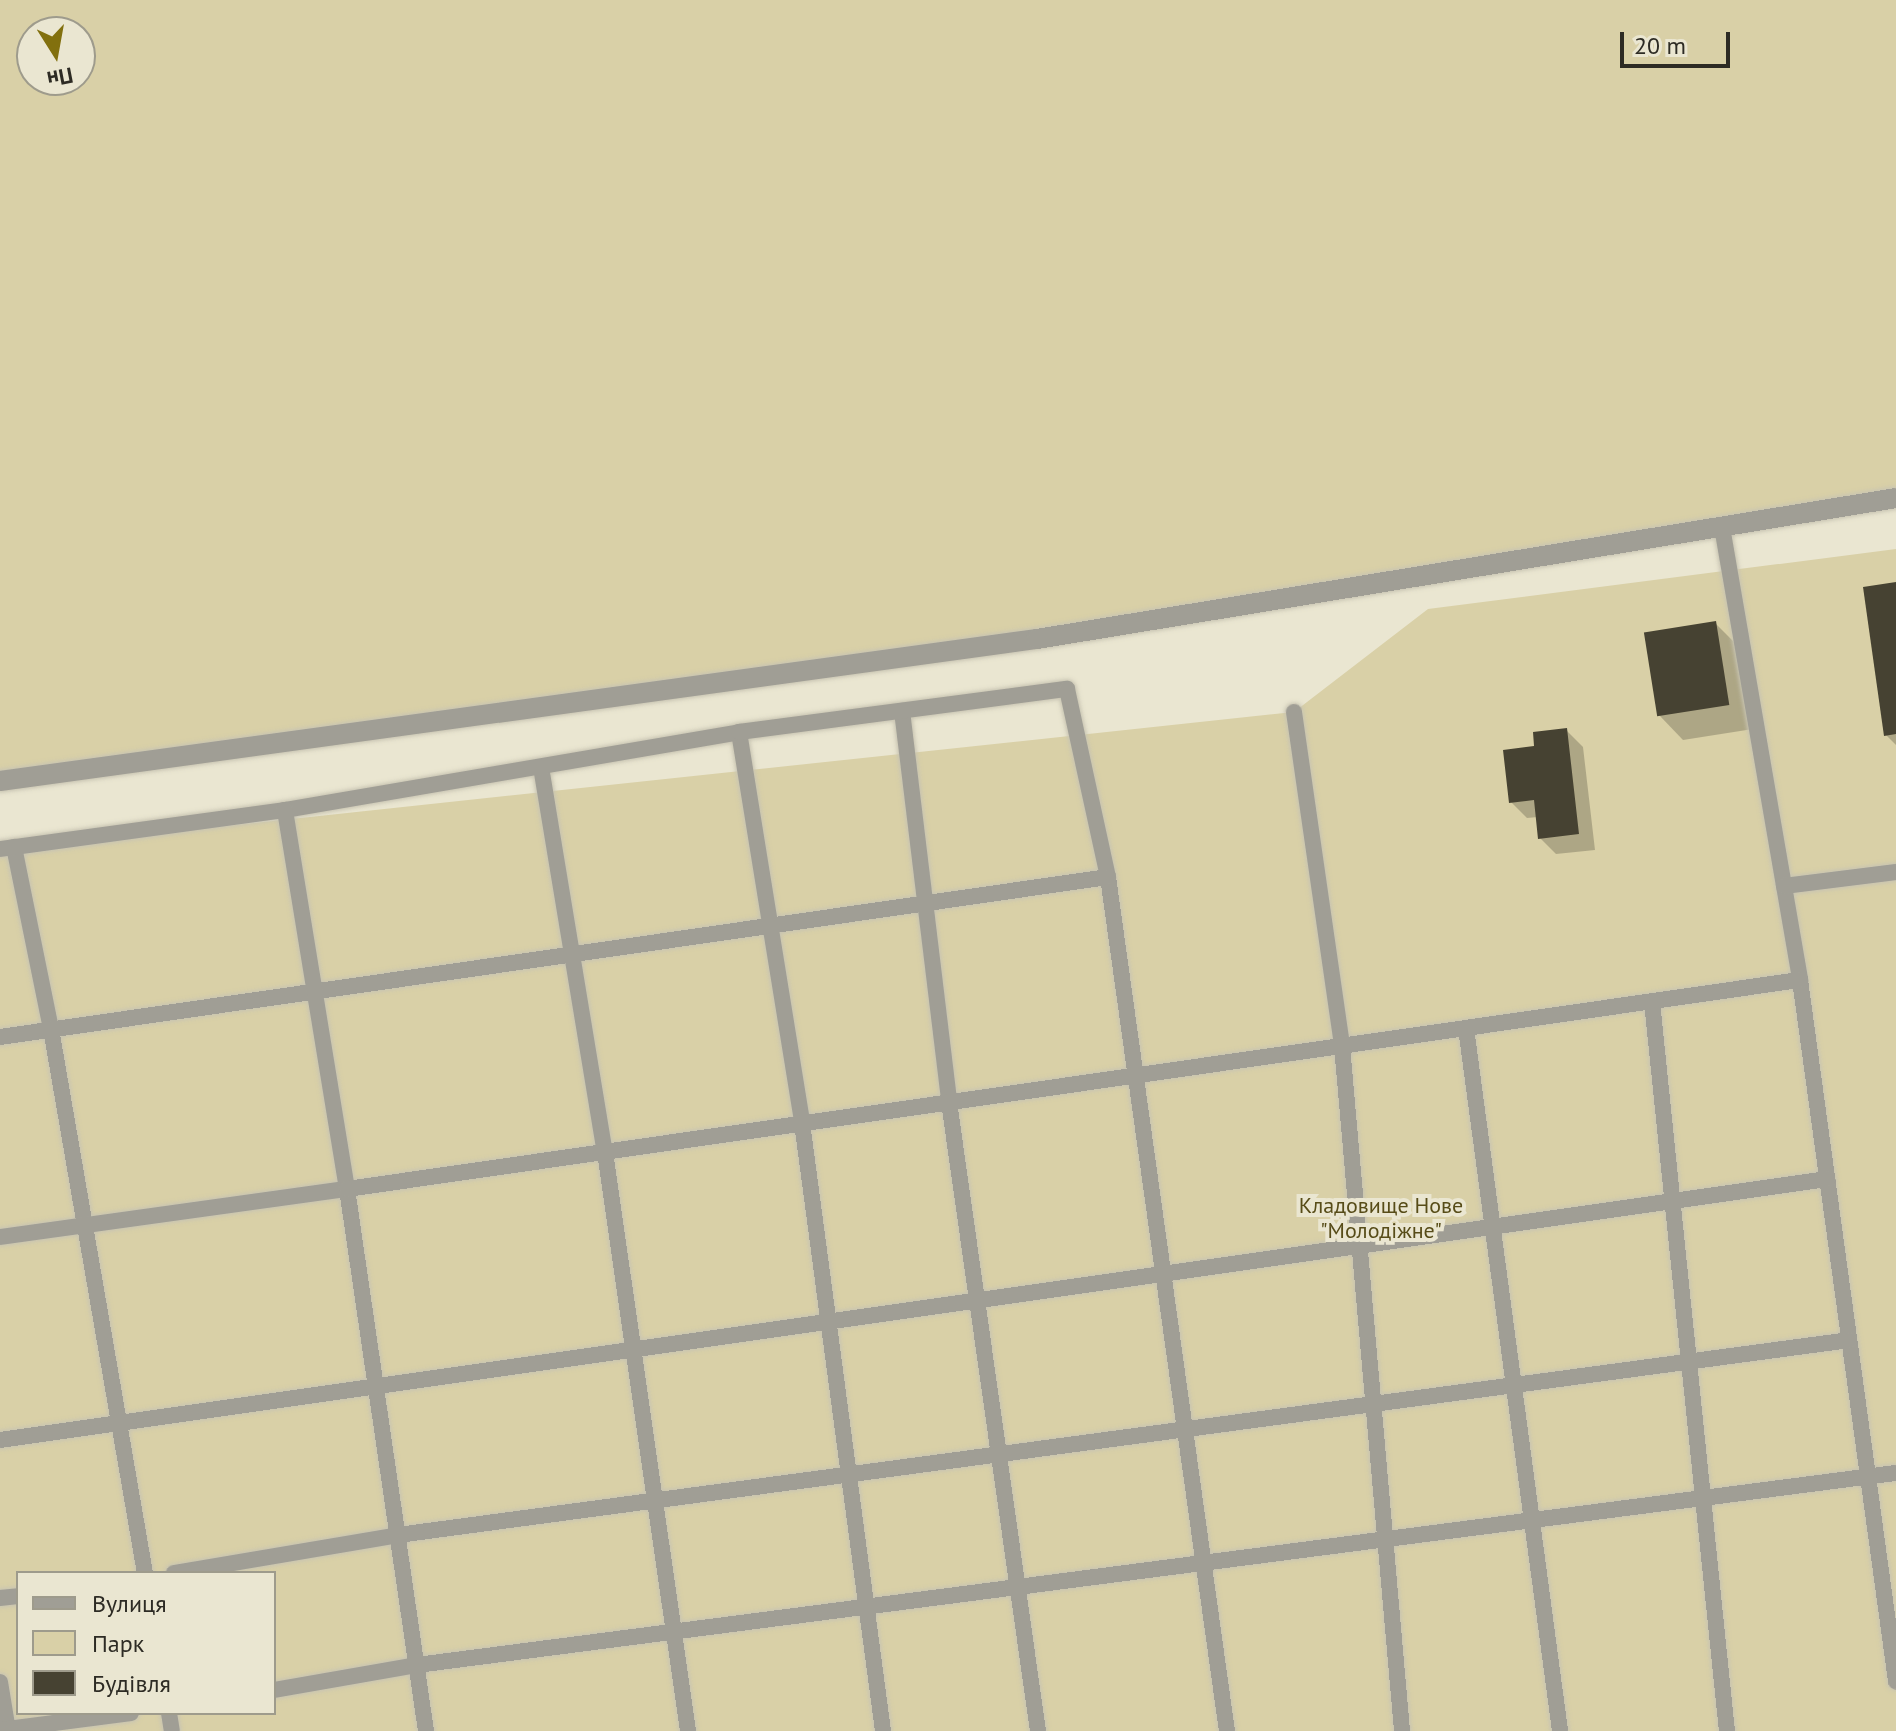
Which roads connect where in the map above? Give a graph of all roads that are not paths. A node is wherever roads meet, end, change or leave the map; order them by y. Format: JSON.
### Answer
{"nodes":[{"id":1,"x":1896,"y":498,"type":"edge"},
{"id":2,"x":1722,"y":527,"type":"junction"},
{"id":3,"x":902,"y":711,"type":"junction"},
{"id":4,"x":1294,"y":712,"type":"dead end"},
{"id":5,"x":739,"y":732,"type":"junction"},
{"id":6,"x":541,"y":767,"type":"junction"},
{"id":7,"x":0,"y":781,"type":"edge"},
{"id":8,"x":285,"y":810,"type":"junction"},
{"id":9,"x":7,"y":848,"type":"edge"},
{"id":10,"x":1896,"y":872,"type":"edge"},
{"id":11,"x":1108,"y":877,"type":"junction"},
{"id":12,"x":1784,"y":886,"type":"junction"},
{"id":13,"x":927,"y":902,"type":"junction"},
{"id":14,"x":767,"y":923,"type":"junction"},
{"id":15,"x":571,"y":951,"type":"junction"},
{"id":16,"x":1800,"y":980,"type":"junction"},
{"id":17,"x":312,"y":991,"type":"junction"},
{"id":18,"x":1652,"y":1002,"type":"junction"},
{"id":19,"x":1466,"y":1028,"type":"junction"},
{"id":20,"x":51,"y":1029,"type":"junction"},
{"id":21,"x":0,"y":1037,"type":"edge"},
{"id":22,"x":1342,"y":1046,"type":"junction"},
{"id":23,"x":1135,"y":1076,"type":"junction"},
{"id":24,"x":949,"y":1102,"type":"junction"},
{"id":25,"x":802,"y":1123,"type":"junction"},
{"id":26,"x":605,"y":1152,"type":"junction"},
{"id":27,"x":1827,"y":1179,"type":"junction"},
{"id":28,"x":347,"y":1189,"type":"junction"},
{"id":29,"x":1672,"y":1201,"type":"junction"},
{"id":30,"x":85,"y":1225,"type":"junction"},
{"id":31,"x":1494,"y":1227,"type":"junction"},
{"id":32,"x":0,"y":1237,"type":"edge"},
{"id":33,"x":1359,"y":1245,"type":"junction"},
{"id":34,"x":1163,"y":1273,"type":"junction"},
{"id":35,"x":977,"y":1300,"type":"junction"},
{"id":36,"x":828,"y":1321,"type":"junction"},
{"id":37,"x":1849,"y":1340,"type":"junction"},
{"id":38,"x":633,"y":1349,"type":"junction"},
{"id":39,"x":1689,"y":1362,"type":"junction"},
{"id":40,"x":1517,"y":1384,"type":"junction"},
{"id":41,"x":376,"y":1386,"type":"junction"},
{"id":42,"x":1374,"y":1404,"type":"junction"},
{"id":43,"x":119,"y":1422,"type":"junction"},
{"id":44,"x":1185,"y":1429,"type":"junction"},
{"id":45,"x":0,"y":1440,"type":"edge"},
{"id":46,"x":999,"y":1454,"type":"junction"},
{"id":47,"x":1896,"y":1473,"type":"edge"},
{"id":48,"x":849,"y":1474,"type":"junction"},
{"id":49,"x":1868,"y":1477,"type":"junction"},
{"id":50,"x":1703,"y":1498,"type":"junction"},
{"id":51,"x":655,"y":1500,"type":"junction"},
{"id":52,"x":1536,"y":1520,"type":"junction"},
{"id":53,"x":398,"y":1535,"type":"junction"},
{"id":54,"x":1385,"y":1540,"type":"junction"},
{"id":55,"x":1204,"y":1563,"type":"junction"},
{"id":56,"x":145,"y":1571,"type":"edge"},
{"id":57,"x":186,"y":1571,"type":"edge"},
{"id":58,"x":1018,"y":1588,"type":"junction"},
{"id":59,"x":866,"y":1608,"type":"junction"},
{"id":60,"x":674,"y":1632,"type":"junction"},
{"id":61,"x":417,"y":1665,"type":"junction"},
{"id":62,"x":1896,"y":1681,"type":"edge"},
{"id":63,"x":0,"y":1682,"type":"edge"},
{"id":64,"x":276,"y":1690,"type":"edge"},
{"id":65,"x":116,"y":1715,"type":"edge"},
{"id":66,"x":5,"y":1730,"type":"edge"},
{"id":67,"x":426,"y":1731,"type":"edge"},
{"id":68,"x":688,"y":1731,"type":"edge"},
{"id":69,"x":883,"y":1731,"type":"edge"},
{"id":70,"x":1038,"y":1731,"type":"edge"},
{"id":71,"x":1227,"y":1731,"type":"edge"},
{"id":72,"x":1402,"y":1731,"type":"edge"},
{"id":73,"x":1560,"y":1731,"type":"edge"},
{"id":74,"x":1727,"y":1731,"type":"edge"}],
"edges":[{"from":1,"to":2,"type":"street"},
{"from":2,"to":7,"type":"street"},
{"from":2,"to":12,"type":"lane"},
{"from":3,"to":5,"type":"lane"},
{"from":3,"to":11,"type":"lane"},
{"from":3,"to":13,"type":"lane"},
{"from":4,"to":22,"type":"lane"},
{"from":5,"to":6,"type":"lane"},
{"from":5,"to":14,"type":"lane"},
{"from":6,"to":8,"type":"lane"},
{"from":6,"to":15,"type":"lane"},
{"from":8,"to":9,"type":"lane"},
{"from":8,"to":17,"type":"lane"},
{"from":9,"to":20,"type":"lane"},
{"from":10,"to":12,"type":"lane"},
{"from":11,"to":13,"type":"lane"},
{"from":11,"to":23,"type":"lane"},
{"from":12,"to":16,"type":"lane"},
{"from":13,"to":14,"type":"lane"},
{"from":13,"to":24,"type":"lane"},
{"from":14,"to":15,"type":"lane"},
{"from":14,"to":25,"type":"lane"},
{"from":15,"to":17,"type":"lane"},
{"from":15,"to":26,"type":"lane"},
{"from":16,"to":18,"type":"lane"},
{"from":16,"to":27,"type":"lane"},
{"from":17,"to":20,"type":"lane"},
{"from":17,"to":28,"type":"lane"},
{"from":18,"to":19,"type":"lane"},
{"from":18,"to":29,"type":"lane"},
{"from":19,"to":22,"type":"lane"},
{"from":19,"to":31,"type":"lane"},
{"from":20,"to":21,"type":"lane"},
{"from":20,"to":30,"type":"lane"},
{"from":22,"to":23,"type":"lane"},
{"from":22,"to":33,"type":"lane"},
{"from":23,"to":24,"type":"lane"},
{"from":23,"to":34,"type":"lane"},
{"from":24,"to":25,"type":"lane"},
{"from":24,"to":35,"type":"lane"},
{"from":25,"to":26,"type":"lane"},
{"from":25,"to":36,"type":"lane"},
{"from":26,"to":28,"type":"lane"},
{"from":26,"to":38,"type":"lane"},
{"from":27,"to":29,"type":"lane"},
{"from":27,"to":37,"type":"lane"},
{"from":28,"to":30,"type":"lane"},
{"from":28,"to":41,"type":"lane"},
{"from":29,"to":31,"type":"lane"},
{"from":29,"to":39,"type":"lane"},
{"from":30,"to":32,"type":"lane"},
{"from":30,"to":43,"type":"lane"},
{"from":31,"to":33,"type":"lane"},
{"from":31,"to":40,"type":"lane"},
{"from":33,"to":34,"type":"lane"},
{"from":33,"to":42,"type":"lane"},
{"from":34,"to":35,"type":"lane"},
{"from":34,"to":44,"type":"lane"},
{"from":35,"to":36,"type":"lane"},
{"from":35,"to":46,"type":"lane"},
{"from":36,"to":38,"type":"lane"},
{"from":36,"to":48,"type":"lane"},
{"from":37,"to":39,"type":"lane"},
{"from":37,"to":49,"type":"lane"},
{"from":38,"to":41,"type":"lane"},
{"from":38,"to":51,"type":"lane"},
{"from":39,"to":40,"type":"lane"},
{"from":39,"to":50,"type":"lane"},
{"from":40,"to":42,"type":"lane"},
{"from":40,"to":52,"type":"lane"},
{"from":41,"to":43,"type":"lane"},
{"from":41,"to":53,"type":"lane"},
{"from":42,"to":44,"type":"lane"},
{"from":42,"to":54,"type":"lane"},
{"from":43,"to":45,"type":"lane"},
{"from":43,"to":56,"type":"lane"},
{"from":44,"to":46,"type":"lane"},
{"from":44,"to":55,"type":"lane"},
{"from":46,"to":48,"type":"lane"},
{"from":46,"to":58,"type":"lane"},
{"from":47,"to":49,"type":"lane"},
{"from":48,"to":51,"type":"lane"},
{"from":48,"to":59,"type":"lane"},
{"from":49,"to":50,"type":"lane"},
{"from":49,"to":62,"type":"lane"},
{"from":50,"to":52,"type":"lane"},
{"from":50,"to":74,"type":"lane"},
{"from":51,"to":53,"type":"lane"},
{"from":51,"to":60,"type":"lane"},
{"from":52,"to":54,"type":"lane"},
{"from":52,"to":73,"type":"lane"},
{"from":53,"to":57,"type":"lane"},
{"from":53,"to":61,"type":"lane"},
{"from":54,"to":55,"type":"lane"},
{"from":54,"to":72,"type":"lane"},
{"from":55,"to":58,"type":"lane"},
{"from":55,"to":71,"type":"lane"},
{"from":58,"to":59,"type":"lane"},
{"from":58,"to":70,"type":"lane"},
{"from":59,"to":60,"type":"lane"},
{"from":59,"to":69,"type":"lane"},
{"from":60,"to":61,"type":"lane"},
{"from":60,"to":68,"type":"lane"},
{"from":61,"to":64,"type":"lane"},
{"from":61,"to":67,"type":"lane"},
{"from":63,"to":66,"type":"lane"},
{"from":65,"to":66,"type":"lane"}]}
